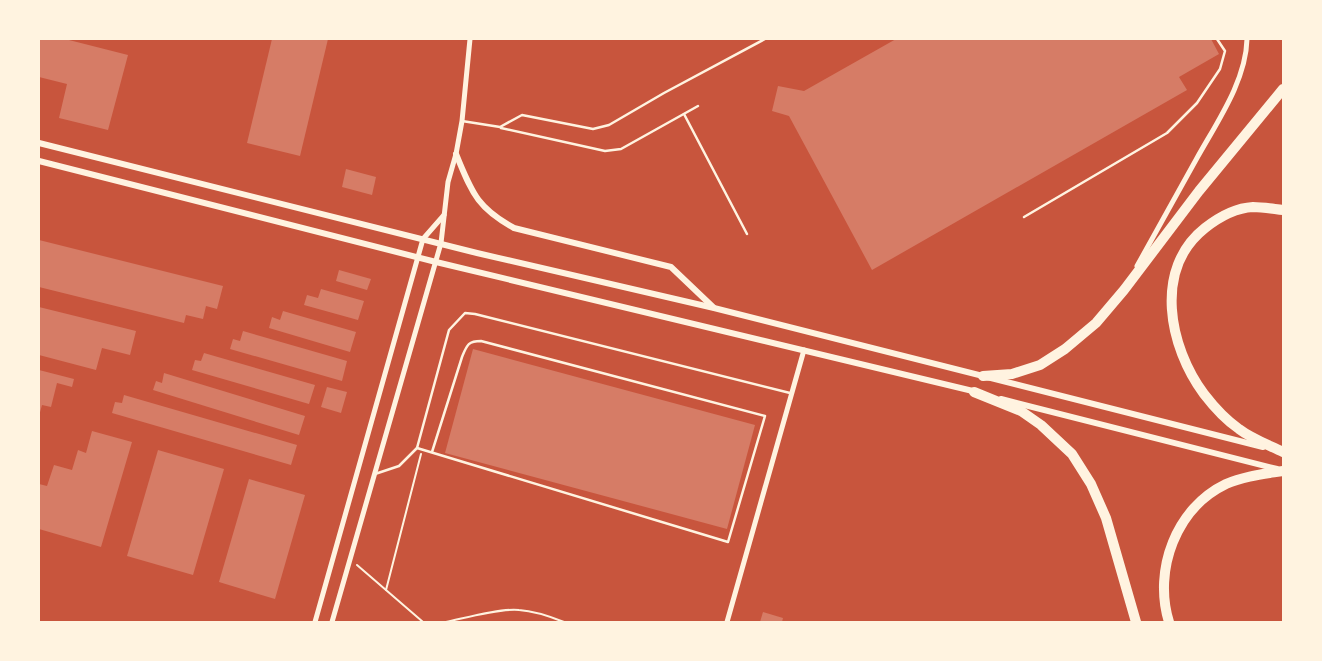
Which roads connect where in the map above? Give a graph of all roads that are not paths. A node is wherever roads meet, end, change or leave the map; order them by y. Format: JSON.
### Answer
{"nodes":[{"id":1,"x":470,"y":39,"type":"edge"},
{"id":2,"x":765,"y":39,"type":"edge"},
{"id":3,"x":1217,"y":39,"type":"edge"},
{"id":4,"x":1247,"y":39,"type":"edge"},
{"id":5,"x":1283,"y":89,"type":"edge"},
{"id":6,"x":698,"y":106,"type":"dead end"},
{"id":7,"x":684,"y":114,"type":"junction"},
{"id":8,"x":462,"y":121,"type":"junction"},
{"id":9,"x":500,"y":127,"type":"junction"},
{"id":10,"x":39,"y":143,"type":"edge"},
{"id":11,"x":456,"y":154,"type":"junction"},
{"id":12,"x":39,"y":161,"type":"edge"},
{"id":13,"x":1283,"y":210,"type":"edge"},
{"id":14,"x":444,"y":214,"type":"junction"},
{"id":15,"x":1024,"y":217,"type":"dead end"},
{"id":16,"x":747,"y":234,"type":"dead end"},
{"id":17,"x":423,"y":239,"type":"junction"},
{"id":18,"x":441,"y":243,"type":"junction"},
{"id":19,"x":419,"y":257,"type":"junction"},
{"id":20,"x":436,"y":262,"type":"junction"},
{"id":21,"x":1124,"y":290,"type":"junction"},
{"id":22,"x":714,"y":308,"type":"junction"},
{"id":23,"x":804,"y":350,"type":"junction"},
{"id":24,"x":983,"y":376,"type":"junction"},
{"id":25,"x":974,"y":392,"type":"junction"},
{"id":26,"x":792,"y":393,"type":"junction"},
{"id":27,"x":417,"y":448,"type":"junction"},
{"id":28,"x":432,"y":452,"type":"junction"},
{"id":29,"x":1283,"y":452,"type":"edge"},
{"id":30,"x":1283,"y":471,"type":"edge"},
{"id":31,"x":375,"y":474,"type":"junction"},
{"id":32,"x":315,"y":622,"type":"edge"},
{"id":33,"x":332,"y":622,"type":"edge"},
{"id":34,"x":727,"y":622,"type":"edge"},
{"id":35,"x":1136,"y":622,"type":"edge"},
{"id":36,"x":1169,"y":622,"type":"edge"}],
"edges":[{"from":1,"to":8,"type":"street"},
{"from":2,"to":9,"type":"lane"},
{"from":3,"to":15,"type":"lane"},
{"from":4,"to":21,"type":"street"},
{"from":5,"to":21,"type":"highway"},
{"from":6,"to":7,"type":"lane"},
{"from":7,"to":9,"type":"lane"},
{"from":7,"to":16,"type":"lane"},
{"from":8,"to":9,"type":"lane"},
{"from":8,"to":11,"type":"street"},
{"from":10,"to":17,"type":"street"},
{"from":11,"to":14,"type":"street"},
{"from":11,"to":22,"type":"street"},
{"from":12,"to":19,"type":"street"},
{"from":13,"to":29,"type":"highway"},
{"from":14,"to":17,"type":"street"},
{"from":14,"to":18,"type":"street"},
{"from":17,"to":18,"type":"street"},
{"from":17,"to":19,"type":"street"},
{"from":18,"to":20,"type":"street"},
{"from":18,"to":22,"type":"street"},
{"from":19,"to":20,"type":"street"},
{"from":19,"to":32,"type":"street"},
{"from":20,"to":23,"type":"street"},
{"from":20,"to":31,"type":"street"},
{"from":21,"to":24,"type":"highway"},
{"from":22,"to":24,"type":"street"},
{"from":23,"to":25,"type":"street"},
{"from":23,"to":26,"type":"street"},
{"from":24,"to":29,"type":"street"},
{"from":25,"to":30,"type":"street"},
{"from":25,"to":35,"type":"highway"},
{"from":26,"to":27,"type":"lane"},
{"from":26,"to":34,"type":"street"},
{"from":27,"to":28,"type":"lane"},
{"from":27,"to":31,"type":"lane"},
{"from":28,"to":28,"type":"lane"},
{"from":30,"to":36,"type":"highway"},
{"from":31,"to":33,"type":"street"}]}
